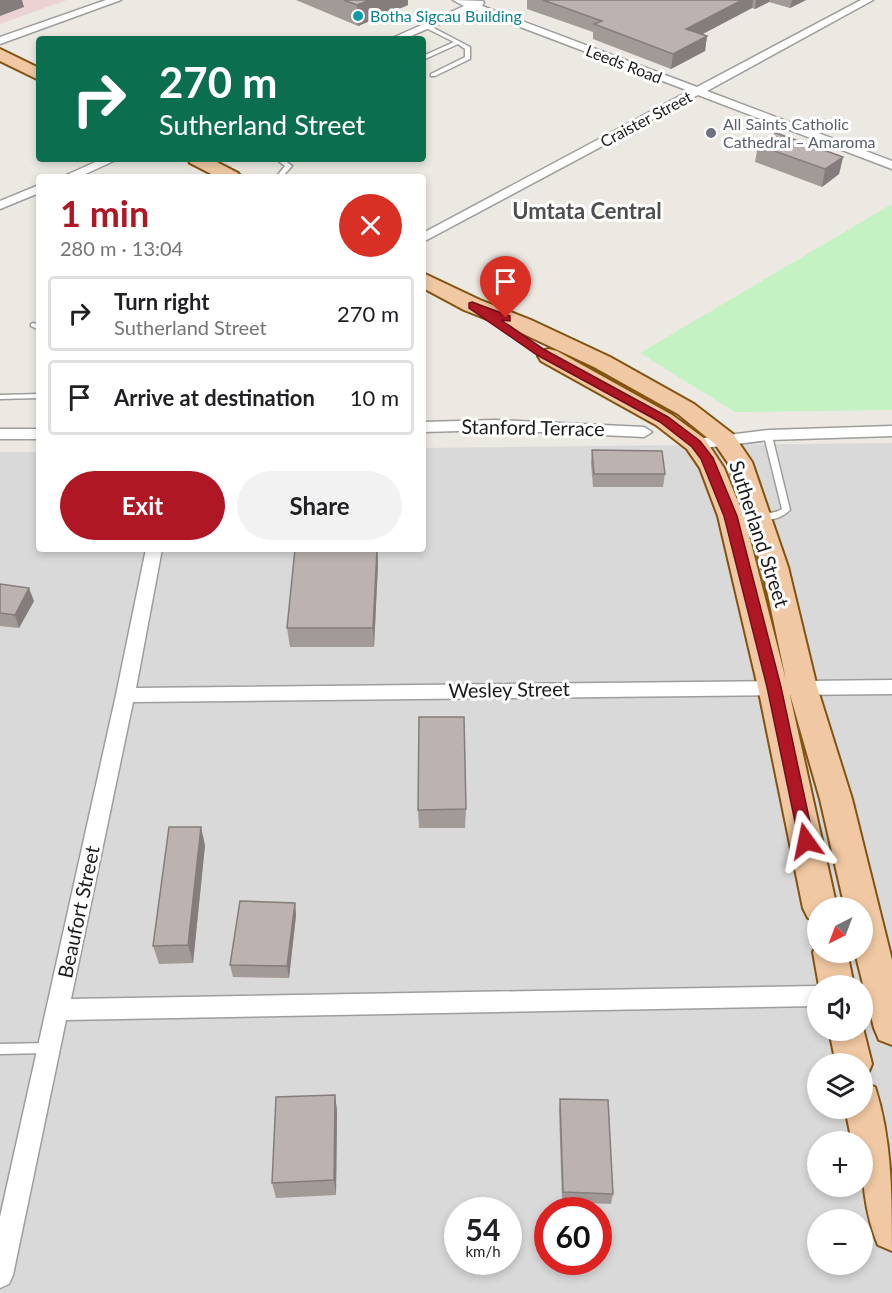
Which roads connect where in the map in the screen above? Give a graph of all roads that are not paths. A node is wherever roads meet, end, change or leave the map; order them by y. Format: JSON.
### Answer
{"nodes":[{"id":1,"x":84,"y":0,"type":"edge"},
{"id":2,"x":116,"y":0,"type":"edge"},
{"id":3,"x":458,"y":0,"type":"edge"},
{"id":4,"x":486,"y":0,"type":"edge"},
{"id":5,"x":868,"y":0,"type":"edge"},
{"id":6,"x":472,"y":6,"type":"junction"},
{"id":7,"x":426,"y":26,"type":"junction"},
{"id":8,"x":0,"y":30,"type":"edge"},
{"id":9,"x":402,"y":36,"type":"edge"},
{"id":10,"x":0,"y":41,"type":"edge"},
{"id":11,"x":458,"y":42,"type":"junction"},
{"id":12,"x":0,"y":54,"type":"edge"},
{"id":13,"x":426,"y":57,"type":"edge"},
{"id":14,"x":36,"y":73,"type":"edge"},
{"id":15,"x":433,"y":75,"type":"dead end"},
{"id":16,"x":697,"y":91,"type":"junction"},
{"id":17,"x":105,"y":162,"type":"edge"},
{"id":18,"x":203,"y":162,"type":"edge"},
{"id":19,"x":283,"y":162,"type":"edge"},
{"id":20,"x":892,"y":165,"type":"edge"},
{"id":21,"x":75,"y":174,"type":"edge"},
{"id":22,"x":225,"y":174,"type":"edge"},
{"id":23,"x":282,"y":174,"type":"edge"},
{"id":24,"x":36,"y":191,"type":"edge"},
{"id":25,"x":0,"y":205,"type":"edge"},
{"id":26,"x":426,"y":236,"type":"edge"},
{"id":27,"x":426,"y":281,"type":"edge"},
{"id":28,"x":472,"y":305,"type":"junction"},
{"id":29,"x":36,"y":396,"type":"edge"},
{"id":30,"x":0,"y":397,"type":"edge"},
{"id":31,"x":426,"y":427,"type":"edge"},
{"id":32,"x":892,"y":431,"type":"edge"},
{"id":33,"x":644,"y":432,"type":"dead end"},
{"id":34,"x":0,"y":434,"type":"edge"},
{"id":35,"x":36,"y":434,"type":"edge"},
{"id":36,"x":768,"y":436,"type":"junction"},
{"id":37,"x":724,"y":439,"type":"junction"},
{"id":38,"x":696,"y":444,"type":"junction"},
{"id":39,"x":757,"y":516,"type":"junction"},
{"id":40,"x":153,"y":552,"type":"edge"},
{"id":41,"x":774,"y":687,"type":"junction"},
{"id":42,"x":802,"y":687,"type":"junction"},
{"id":43,"x":892,"y":687,"type":"edge"},
{"id":44,"x":126,"y":695,"type":"junction"},
{"id":45,"x":818,"y":897,"type":"edge"},
{"id":46,"x":859,"y":897,"type":"edge"},
{"id":47,"x":873,"y":963,"type":"edge"},
{"id":48,"x":879,"y":995,"type":"edge"},
{"id":49,"x":807,"y":996,"type":"edge"},
{"id":50,"x":58,"y":1010,"type":"junction"},
{"id":51,"x":892,"y":1028,"type":"edge"},
{"id":52,"x":50,"y":1048,"type":"junction"},
{"id":53,"x":0,"y":1049,"type":"edge"},
{"id":54,"x":866,"y":1119,"type":"edge"},
{"id":55,"x":892,"y":1231,"type":"edge"},
{"id":56,"x":0,"y":1275,"type":"edge"}],
"edges":[{"from":1,"to":8,"type":"street"},
{"from":2,"to":10,"type":"street"},
{"from":3,"to":6,"type":"street","name":"Leeds Road"},
{"from":4,"to":6,"type":"street"},
{"from":5,"to":16,"type":"street","name":"Craister Street"},
{"from":6,"to":7,"type":"street"},
{"from":6,"to":16,"type":"street","name":"Leeds Road"},
{"from":7,"to":9,"type":"street"},
{"from":7,"to":11,"type":"lane"},
{"from":11,"to":13,"type":"lane"},
{"from":11,"to":15,"type":"lane"},
{"from":12,"to":14,"type":"main road"},
{"from":16,"to":20,"type":"street","name":"Leeds Road"},
{"from":16,"to":26,"type":"street","name":"Craister Street"},
{"from":17,"to":21,"type":"street"},
{"from":18,"to":22,"type":"main road"},
{"from":19,"to":23,"type":"lane"},
{"from":24,"to":25,"type":"street"},
{"from":27,"to":28,"type":"main road","name":"Sutherland Street"},
{"from":28,"to":37,"type":"main road","name":"Sutherland Street"},
{"from":28,"to":38,"type":"main road","name":"Sutherland Street"},
{"from":29,"to":30,"type":"lane"},
{"from":31,"to":33,"type":"street","name":"Stanford Terrace"},
{"from":32,"to":36,"type":"street"},
{"from":34,"to":35,"type":"street"},
{"from":36,"to":37,"type":"street"},
{"from":36,"to":39,"type":"lane"},
{"from":37,"to":38,"type":"street"},
{"from":37,"to":39,"type":"main road","name":"Sutherland Street"},
{"from":38,"to":41,"type":"main road","name":"Sutherland Street"},
{"from":39,"to":42,"type":"main road","name":"Sutherland Street"},
{"from":40,"to":44,"type":"street","name":"Beaufort Street"},
{"from":41,"to":42,"type":"street","name":"Wesley Street"},
{"from":41,"to":44,"type":"street","name":"Wesley Street"},
{"from":41,"to":45,"type":"main road","name":"Sutherland Street"},
{"from":42,"to":43,"type":"street","name":"Wesley Street"},
{"from":42,"to":46,"type":"main road","name":"Sutherland Street"},
{"from":44,"to":50,"type":"street","name":"Beaufort Street"},
{"from":47,"to":48,"type":"main road","name":"Sutherland Street"},
{"from":48,"to":51,"type":"main road","name":"Sutherland Street"},
{"from":49,"to":50,"type":"street"},
{"from":50,"to":52,"type":"street","name":"Beaufort Street"},
{"from":52,"to":53,"type":"lane"},
{"from":52,"to":56,"type":"street","name":"Beaufort Street"},
{"from":54,"to":55,"type":"main road"}]}
